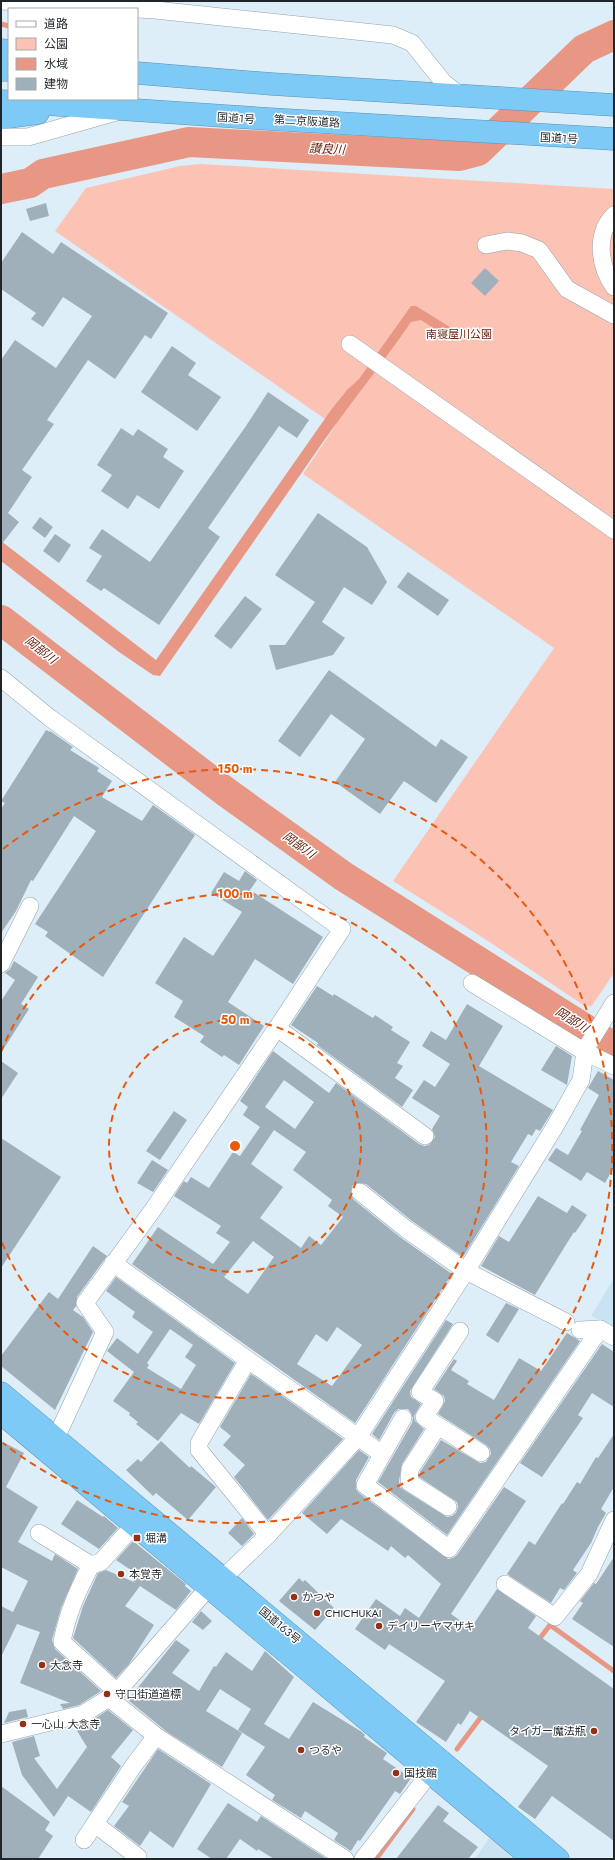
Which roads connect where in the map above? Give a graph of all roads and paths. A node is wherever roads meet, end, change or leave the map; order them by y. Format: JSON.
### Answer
{"nodes":[{"id":1,"x":1,"y":1,"type":"edge"},
{"id":2,"x":121,"y":8,"type":"edge"},
{"id":3,"x":138,"y":9,"type":"edge"},
{"id":4,"x":138,"y":65,"type":"edge"},
{"id":5,"x":138,"y":73,"type":"edge"},
{"id":6,"x":138,"y":78,"type":"edge"},
{"id":7,"x":272,"y":84,"type":"junction"},
{"id":8,"x":460,"y":95,"type":"junction"},
{"id":9,"x":1,"y":102,"type":"edge"},
{"id":10,"x":1,"y":105,"type":"edge"},
{"id":11,"x":614,"y":105,"type":"edge"},
{"id":12,"x":70,"y":109,"type":"junction"},
{"id":13,"x":120,"y":111,"type":"junction"},
{"id":14,"x":1,"y":118,"type":"edge"},
{"id":15,"x":1,"y":137,"type":"edge"},
{"id":16,"x":614,"y":140,"type":"edge"},
{"id":17,"x":614,"y":214,"type":"edge"},
{"id":18,"x":486,"y":245,"type":"dead end"},
{"id":19,"x":614,"y":287,"type":"edge"},
{"id":20,"x":613,"y":313,"type":"edge"},
{"id":21,"x":350,"y":344,"type":"dead end"},
{"id":22,"x":614,"y":530,"type":"edge"},
{"id":23,"x":1,"y":678,"type":"edge"},
{"id":24,"x":30,"y":906,"type":"dead end"},
{"id":25,"x":1,"y":964,"type":"edge"},
{"id":26,"x":472,"y":983,"type":"dead end"},
{"id":27,"x":609,"y":1016,"type":"edge"},
{"id":28,"x":277,"y":1028,"type":"junction"},
{"id":29,"x":586,"y":1048,"type":"junction"},
{"id":30,"x":614,"y":1066,"type":"edge"},
{"id":31,"x":425,"y":1136,"type":"dead end"},
{"id":32,"x":360,"y":1192,"type":"dead end"},
{"id":33,"x":113,"y":1263,"type":"junction"},
{"id":34,"x":466,"y":1271,"type":"junction"},
{"id":35,"x":460,"y":1331,"type":"dead end"},
{"id":36,"x":607,"y":1333,"type":"edge"},
{"id":37,"x":248,"y":1360,"type":"junction"},
{"id":38,"x":397,"y":1378,"type":"junction"},
{"id":39,"x":420,"y":1392,"type":"junction"},
{"id":40,"x":1,"y":1393,"type":"edge"},
{"id":41,"x":1,"y":1413,"type":"edge"},
{"id":42,"x":403,"y":1418,"type":"dead end"},
{"id":43,"x":438,"y":1426,"type":"junction"},
{"id":44,"x":358,"y":1437,"type":"junction"},
{"id":45,"x":56,"y":1438,"type":"junction"},
{"id":46,"x":481,"y":1453,"type":"dead end"},
{"id":47,"x":382,"y":1454,"type":"junction"},
{"id":48,"x":448,"y":1507,"type":"dead end"},
{"id":49,"x":614,"y":1520,"type":"edge"},
{"id":50,"x":134,"y":1525,"type":"junction"},
{"id":51,"x":39,"y":1533,"type":"dead end"},
{"id":52,"x":268,"y":1535,"type":"junction"},
{"id":53,"x":91,"y":1565,"type":"junction"},
{"id":54,"x":216,"y":1583,"type":"junction"},
{"id":55,"x":505,"y":1584,"type":"dead end"},
{"id":56,"x":113,"y":1695,"type":"junction"},
{"id":57,"x":1,"y":1734,"type":"edge"},
{"id":58,"x":156,"y":1736,"type":"junction"},
{"id":59,"x":430,"y":1773,"type":"junction"},
{"id":60,"x":95,"y":1824,"type":"junction"},
{"id":61,"x":84,"y":1840,"type":"dead end"},
{"id":62,"x":138,"y":1857,"type":"dead end"},
{"id":63,"x":345,"y":1859,"type":"edge"},
{"id":64,"x":363,"y":1859,"type":"edge"},
{"id":65,"x":533,"y":1859,"type":"edge"},
{"id":66,"x":558,"y":1859,"type":"edge"}],
"edges":[{"from":1,"to":2,"type":"street"},
{"from":3,"to":8,"type":"street"},
{"from":4,"to":7,"type":"highway"},
{"from":5,"to":7,"type":"highway"},
{"from":6,"to":11,"type":"highway"},
{"from":7,"to":8,"type":"highway"},
{"from":8,"to":11,"type":"highway"},
{"from":9,"to":16,"type":"highway","name":"第二京阪道路"},
{"from":10,"to":12,"type":"highway","name":"国道1号"},
{"from":12,"to":13,"type":"highway","name":"国道1号"},
{"from":12,"to":14,"type":"highway"},
{"from":13,"to":15,"type":"street"},
{"from":13,"to":16,"type":"highway","name":"国道1号"},
{"from":17,"to":19,"type":"street"},
{"from":18,"to":20,"type":"street"},
{"from":21,"to":22,"type":"street"},
{"from":23,"to":28,"type":"street"},
{"from":24,"to":25,"type":"street"},
{"from":26,"to":29,"type":"street"},
{"from":27,"to":29,"type":"street"},
{"from":28,"to":31,"type":"street"},
{"from":28,"to":33,"type":"street"},
{"from":29,"to":30,"type":"street"},
{"from":29,"to":34,"type":"street"},
{"from":32,"to":34,"type":"street"},
{"from":33,"to":37,"type":"street"},
{"from":33,"to":45,"type":"street"},
{"from":34,"to":36,"type":"street"},
{"from":34,"to":38,"type":"street"},
{"from":35,"to":39,"type":"street"},
{"from":36,"to":47,"type":"street"},
{"from":37,"to":44,"type":"street"},
{"from":37,"to":52,"type":"street"},
{"from":38,"to":39,"type":"street"},
{"from":38,"to":44,"type":"street"},
{"from":39,"to":43,"type":"street"},
{"from":40,"to":45,"type":"highway","name":"国道163号"},
{"from":41,"to":50,"type":"highway","name":"国道163号"},
{"from":42,"to":47,"type":"street"},
{"from":43,"to":46,"type":"street"},
{"from":43,"to":48,"type":"street"},
{"from":44,"to":47,"type":"street"},
{"from":44,"to":52,"type":"street"},
{"from":45,"to":54,"type":"highway","name":"国道163号"},
{"from":49,"to":55,"type":"street"},
{"from":50,"to":53,"type":"street"},
{"from":50,"to":54,"type":"highway","name":"国道163号"},
{"from":51,"to":53,"type":"street"},
{"from":52,"to":54,"type":"street"},
{"from":53,"to":56,"type":"street"},
{"from":54,"to":56,"type":"street"},
{"from":54,"to":59,"type":"highway","name":"国道163号"},
{"from":54,"to":66,"type":"highway","name":"国道163号"},
{"from":56,"to":57,"type":"street"},
{"from":56,"to":58,"type":"street"},
{"from":58,"to":60,"type":"street"},
{"from":58,"to":63,"type":"street"},
{"from":59,"to":64,"type":"street"},
{"from":59,"to":65,"type":"highway","name":"国道163号"},
{"from":60,"to":61,"type":"street"},
{"from":60,"to":62,"type":"street"}]}
